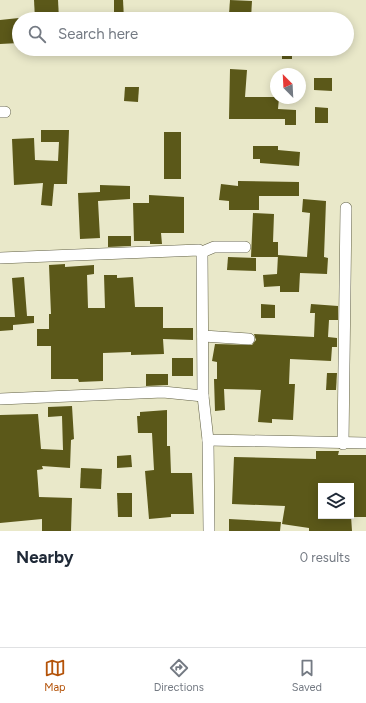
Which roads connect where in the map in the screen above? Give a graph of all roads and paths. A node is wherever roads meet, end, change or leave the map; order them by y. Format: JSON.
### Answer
{"nodes":[{"id":1,"x":346,"y":208,"type":"dead end"},
{"id":2,"x":245,"y":247,"type":"dead end"},
{"id":3,"x":202,"y":252,"type":"junction"},
{"id":4,"x":0,"y":258,"type":"edge"},
{"id":5,"x":203,"y":336,"type":"junction"},
{"id":6,"x":249,"y":339,"type":"dead end"},
{"id":7,"x":203,"y":396,"type":"junction"},
{"id":8,"x":0,"y":399,"type":"edge"},
{"id":9,"x":208,"y":440,"type":"junction"},
{"id":10,"x":366,"y":443,"type":"edge"},
{"id":11,"x":343,"y":444,"type":"junction"},
{"id":12,"x":209,"y":531,"type":"edge"}],
"edges":[{"from":1,"to":11,"type":"street"},
{"from":2,"to":3,"type":"street"},
{"from":3,"to":4,"type":"street"},
{"from":3,"to":5,"type":"street"},
{"from":5,"to":6,"type":"street"},
{"from":5,"to":7,"type":"street"},
{"from":7,"to":8,"type":"street"},
{"from":7,"to":9,"type":"street"},
{"from":9,"to":11,"type":"street"},
{"from":9,"to":12,"type":"street"},
{"from":10,"to":11,"type":"street"}]}
